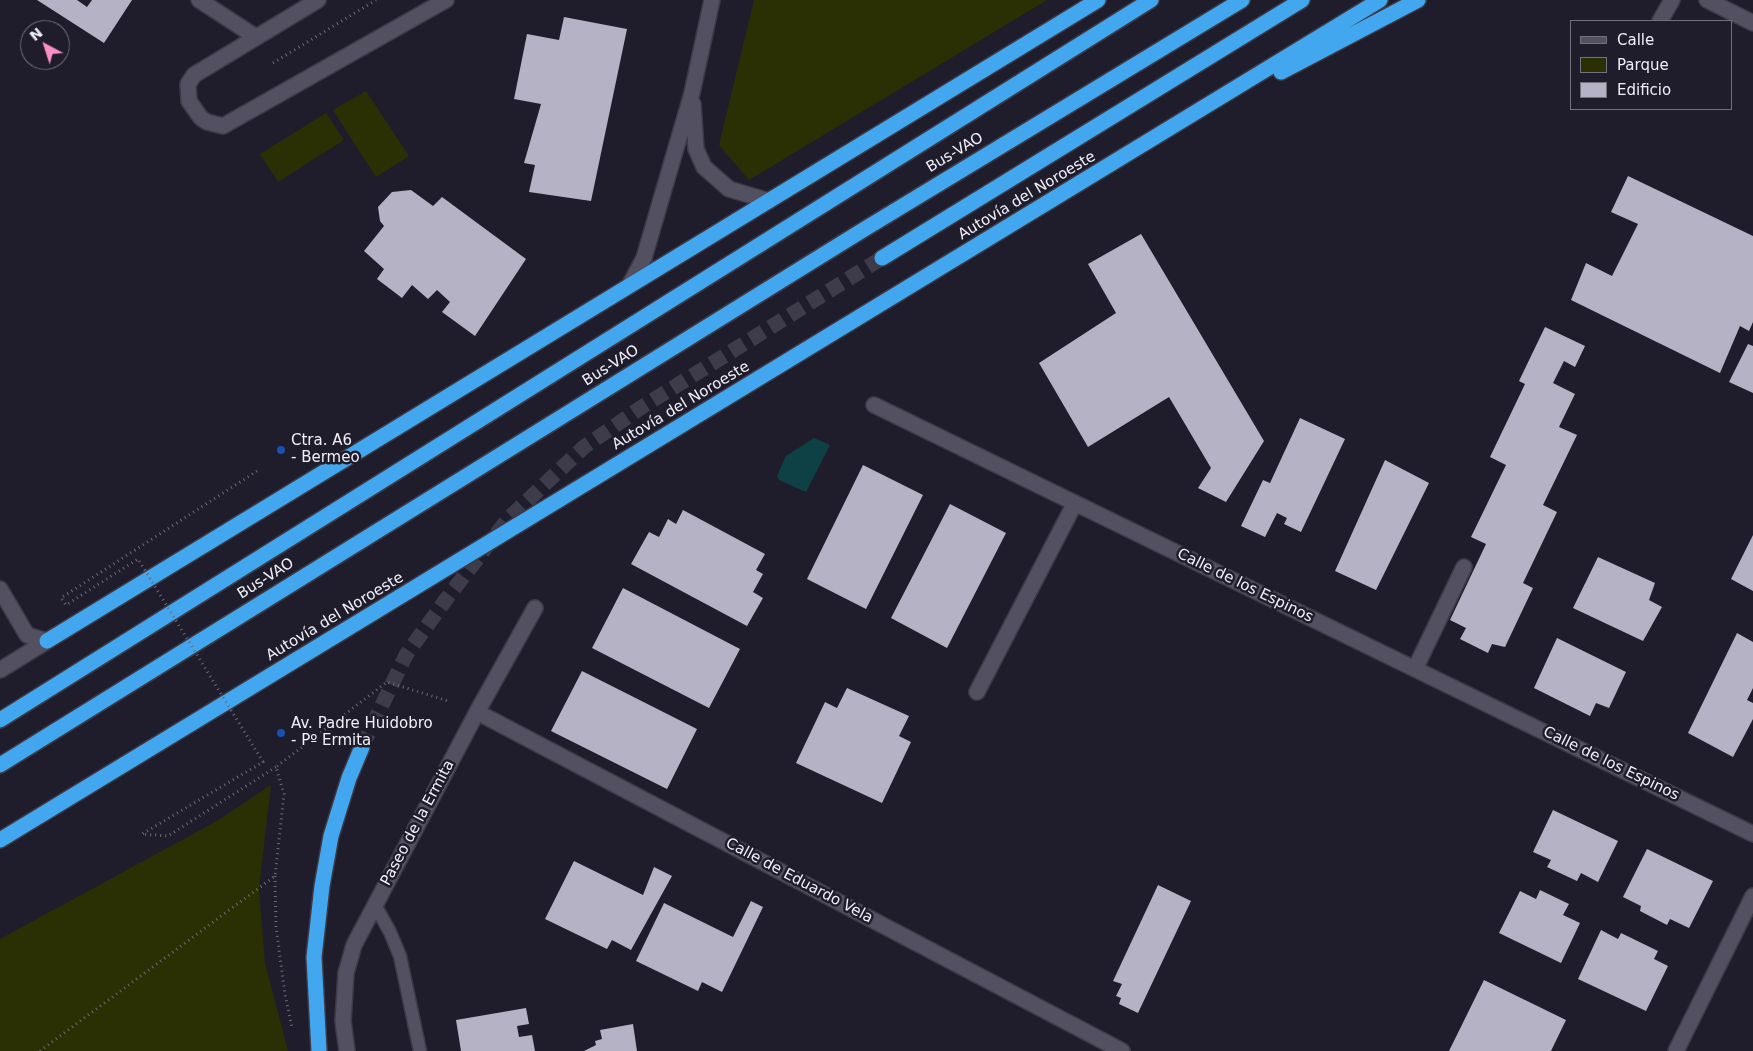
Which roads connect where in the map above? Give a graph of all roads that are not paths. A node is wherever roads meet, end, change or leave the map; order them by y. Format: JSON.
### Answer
{"nodes":[{"id":1,"x":199,"y":0,"type":"edge"},
{"id":2,"x":318,"y":0,"type":"edge"},
{"id":3,"x":446,"y":0,"type":"edge"},
{"id":4,"x":712,"y":0,"type":"edge"},
{"id":5,"x":1098,"y":0,"type":"edge"},
{"id":6,"x":1151,"y":0,"type":"edge"},
{"id":7,"x":1242,"y":0,"type":"edge"},
{"id":8,"x":1302,"y":0,"type":"edge"},
{"id":9,"x":1380,"y":0,"type":"edge"},
{"id":10,"x":1418,"y":0,"type":"edge"},
{"id":11,"x":1672,"y":0,"type":"edge"},
{"id":12,"x":1707,"y":0,"type":"edge"},
{"id":13,"x":1661,"y":20,"type":"edge"},
{"id":14,"x":1753,"y":23,"type":"edge"},
{"id":15,"x":256,"y":37,"type":"junction"},
{"id":16,"x":692,"y":93,"type":"junction"},
{"id":17,"x":1168,"y":130,"type":"junction"},
{"id":18,"x":769,"y":201,"type":"junction"},
{"id":19,"x":882,"y":258,"type":"tunnel mouth"},
{"id":20,"x":630,"y":284,"type":"junction"},
{"id":21,"x":874,"y":405,"type":"dead end"},
{"id":22,"x":1075,"y":503,"type":"junction"},
{"id":23,"x":1464,"y":568,"type":"dead end"},
{"id":24,"x":0,"y":589,"type":"edge"},
{"id":25,"x":535,"y":608,"type":"dead end"},
{"id":26,"x":47,"y":641,"type":"junction"},
{"id":27,"x":1415,"y":669,"type":"junction"},
{"id":28,"x":0,"y":670,"type":"edge"},
{"id":29,"x":977,"y":692,"type":"dead end"},
{"id":30,"x":477,"y":712,"type":"junction"},
{"id":31,"x":0,"y":720,"type":"edge"},
{"id":32,"x":362,"y":747,"type":"tunnel mouth"},
{"id":33,"x":0,"y":765,"type":"edge"},
{"id":34,"x":1753,"y":834,"type":"edge"},
{"id":35,"x":0,"y":840,"type":"edge"},
{"id":36,"x":1753,"y":896,"type":"edge"},
{"id":37,"x":375,"y":905,"type":"junction"},
{"id":38,"x":318,"y":1051,"type":"edge"},
{"id":39,"x":347,"y":1051,"type":"edge"},
{"id":40,"x":420,"y":1051,"type":"edge"},
{"id":41,"x":1120,"y":1051,"type":"edge"},
{"id":42,"x":1676,"y":1051,"type":"edge"}],
"edges":[{"from":1,"to":15,"type":"street"},
{"from":2,"to":15,"type":"street"},
{"from":3,"to":15,"type":"street"},
{"from":4,"to":16,"type":"street"},
{"from":5,"to":18,"type":"highway"},
{"from":6,"to":31,"type":"highway"},
{"from":7,"to":33,"type":"highway","name":"Bus-VAO"},
{"from":8,"to":19,"type":"highway"},
{"from":9,"to":17,"type":"highway","name":"Autovía del Noroeste"},
{"from":10,"to":17,"type":"highway"},
{"from":11,"to":13,"type":"street"},
{"from":12,"to":14,"type":"street"},
{"from":16,"to":18,"type":"street"},
{"from":16,"to":20,"type":"street"},
{"from":17,"to":35,"type":"highway","name":"Autovía del Noroeste"},
{"from":18,"to":20,"type":"highway"},
{"from":20,"to":26,"type":"highway"},
{"from":21,"to":22,"type":"street","name":"Calle de los Espinos"},
{"from":22,"to":27,"type":"street","name":"Calle de los Espinos"},
{"from":22,"to":29,"type":"street"},
{"from":23,"to":27,"type":"street"},
{"from":24,"to":26,"type":"street"},
{"from":25,"to":30,"type":"street","name":"Paseo de la Ermita"},
{"from":26,"to":28,"type":"street"},
{"from":27,"to":34,"type":"street","name":"Calle de los Espinos"},
{"from":30,"to":37,"type":"street","name":"Paseo de la Ermita"},
{"from":30,"to":41,"type":"street","name":"Calle de Eduardo Vela"},
{"from":32,"to":38,"type":"highway"},
{"from":36,"to":42,"type":"street"},
{"from":37,"to":39,"type":"street","name":"Paseo de la Ermita"},
{"from":37,"to":40,"type":"lane"}]}
